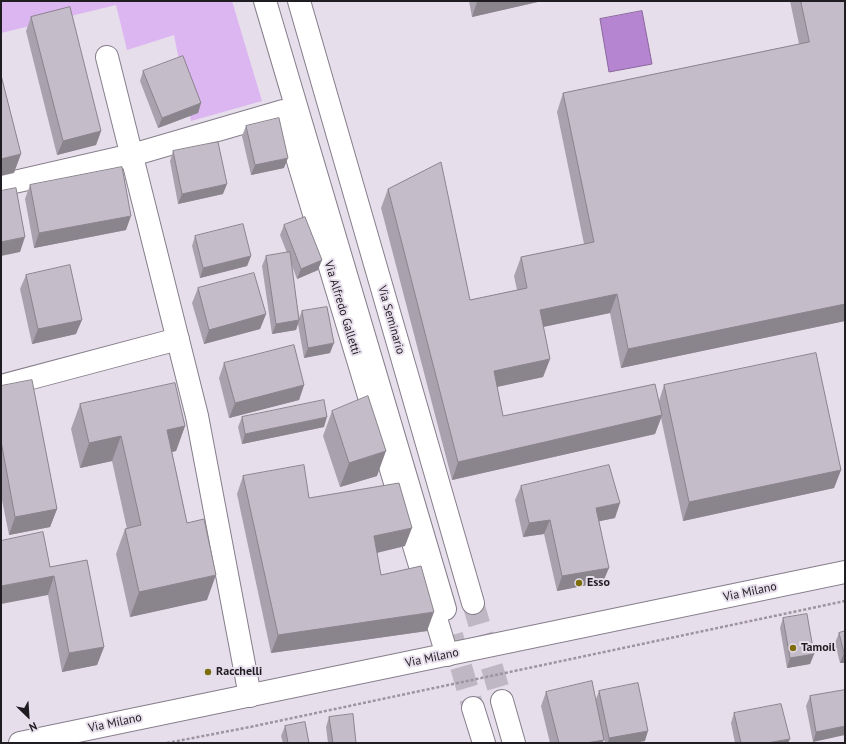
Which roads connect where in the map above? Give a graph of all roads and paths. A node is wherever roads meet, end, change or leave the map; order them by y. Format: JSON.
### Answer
{"nodes":[{"id":1,"x":252,"y":1,"type":"edge"},
{"id":2,"x":265,"y":1,"type":"edge"},
{"id":3,"x":299,"y":1,"type":"edge"},
{"id":4,"x":306,"y":1,"type":"edge"},
{"id":5,"x":310,"y":37,"type":"junction"},
{"id":6,"x":278,"y":45,"type":"junction"},
{"id":7,"x":107,"y":56,"type":"dead end"},
{"id":8,"x":132,"y":154,"type":"junction"},
{"id":9,"x":1,"y":186,"type":"edge"},
{"id":10,"x":178,"y":338,"type":"junction"},
{"id":11,"x":1,"y":386,"type":"edge"},
{"id":12,"x":845,"y":572,"type":"edge"},
{"id":13,"x":845,"y":601,"type":"edge"},
{"id":14,"x":473,"y":604,"type":"tunnel mouth"},
{"id":15,"x":444,"y":609,"type":"dead end"},
{"id":16,"x":447,"y":655,"type":"junction"},
{"id":17,"x":250,"y":696,"type":"junction"},
{"id":18,"x":502,"y":701,"type":"tunnel mouth"},
{"id":19,"x":473,"y":708,"type":"tunnel mouth"},
{"id":20,"x":20,"y":743,"type":"edge"},
{"id":21,"x":168,"y":743,"type":"edge"},
{"id":22,"x":484,"y":743,"type":"edge"},
{"id":23,"x":514,"y":743,"type":"edge"}],
"edges":[{"from":1,"to":6,"type":"main road"},
{"from":2,"to":6,"type":"main road"},
{"from":3,"to":5,"type":"main road"},
{"from":4,"to":5,"type":"main road"},
{"from":5,"to":14,"type":"main road","name":"Via Seminario"},
{"from":6,"to":15,"type":"main road"},
{"from":7,"to":8,"type":"main road"},
{"from":8,"to":9,"type":"main road","name":"Via Alfredo Galletti"},
{"from":8,"to":10,"type":"main road"},
{"from":8,"to":16,"type":"main road","name":"Via Alfredo Galletti"},
{"from":10,"to":11,"type":"main road"},
{"from":10,"to":17,"type":"main road"},
{"from":12,"to":16,"type":"main road","name":"Via Milano"},
{"from":13,"to":21,"type":"path"},
{"from":16,"to":17,"type":"main road","name":"Via Milano"},
{"from":17,"to":20,"type":"main road","name":"Via Milano"},
{"from":18,"to":23,"type":"main road"},
{"from":19,"to":22,"type":"main road"}]}
